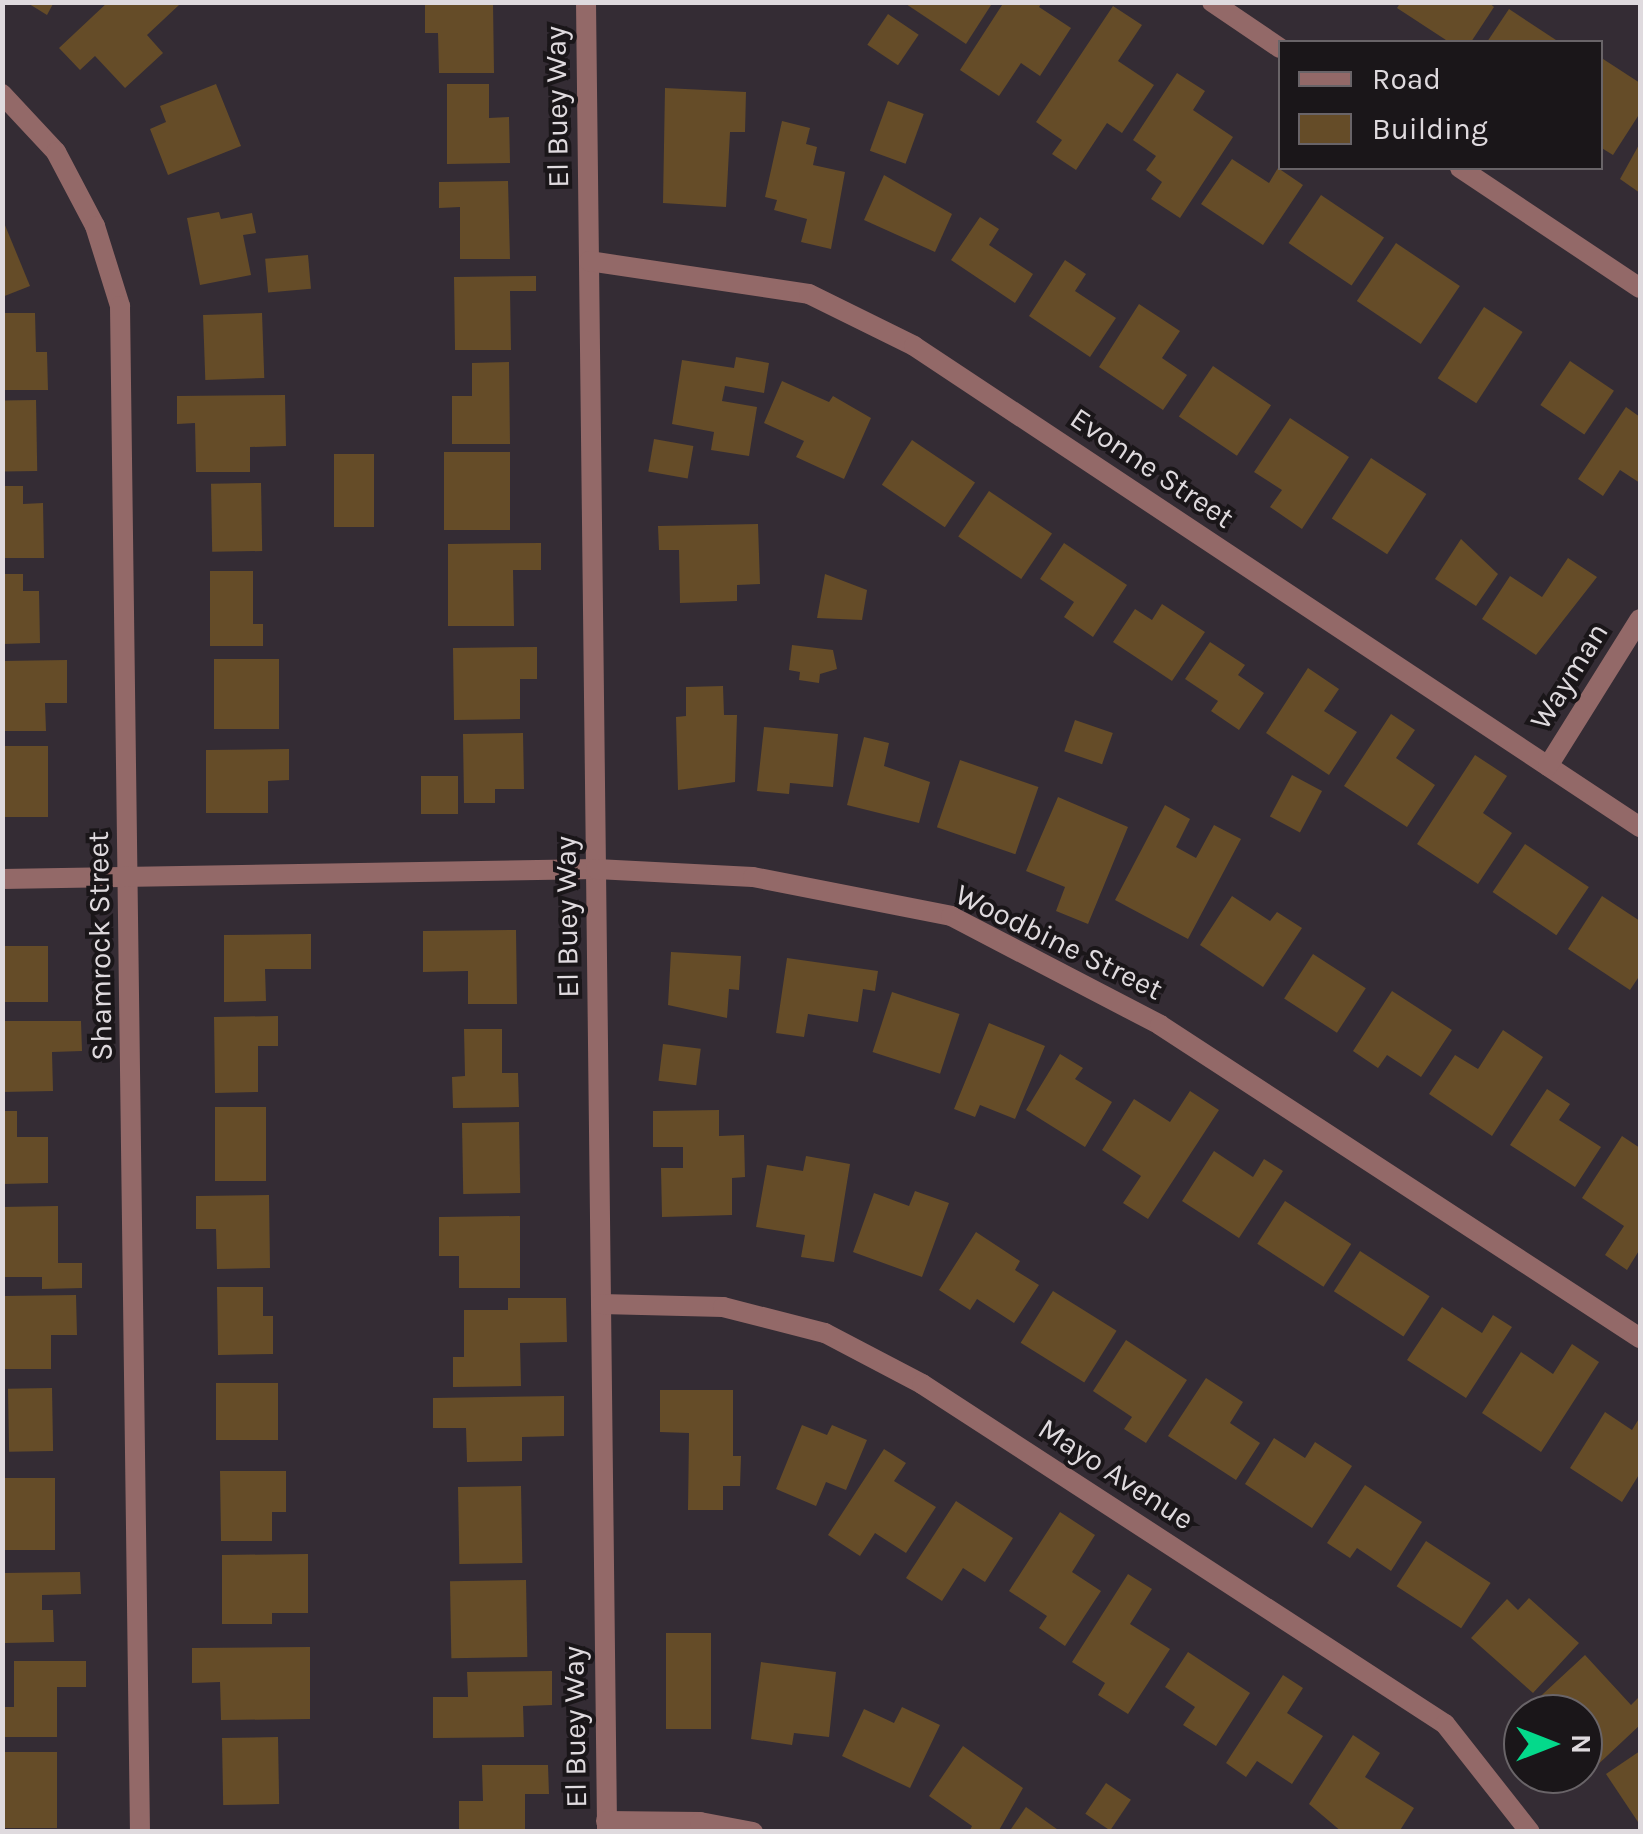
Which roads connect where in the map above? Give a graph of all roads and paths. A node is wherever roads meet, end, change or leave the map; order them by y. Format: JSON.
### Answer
{"nodes":[{"id":1,"x":586,"y":2,"type":"edge"},
{"id":2,"x":1212,"y":2,"type":"edge"},
{"id":3,"x":1278,"y":47,"type":"edge"},
{"id":4,"x":2,"y":94,"type":"edge"},
{"id":5,"x":1463,"y":170,"type":"edge"},
{"id":6,"x":589,"y":261,"type":"junction"},
{"id":7,"x":1640,"y":288,"type":"edge"},
{"id":8,"x":1640,"y":618,"type":"edge"},
{"id":9,"x":1548,"y":766,"type":"junction"},
{"id":10,"x":1640,"y":827,"type":"edge"},
{"id":11,"x":596,"y":869,"type":"junction"},
{"id":12,"x":130,"y":877,"type":"junction"},
{"id":13,"x":2,"y":878,"type":"edge"},
{"id":14,"x":601,"y":1304,"type":"junction"},
{"id":15,"x":1640,"y":1338,"type":"edge"},
{"id":16,"x":606,"y":1826,"type":"edge"},
{"id":17,"x":140,"y":1832,"type":"edge"},
{"id":18,"x":753,"y":1832,"type":"edge"},
{"id":19,"x":1530,"y":1832,"type":"edge"}],
"edges":[{"from":1,"to":6,"type":"street","name":"El Buey Way"},
{"from":2,"to":3,"type":"street"},
{"from":4,"to":12,"type":"street","name":"Shamrock Street"},
{"from":5,"to":7,"type":"street"},
{"from":6,"to":9,"type":"street","name":"Evonne Street"},
{"from":6,"to":11,"type":"street","name":"El Buey Way"},
{"from":8,"to":9,"type":"street","name":"Wayman"},
{"from":9,"to":10,"type":"street","name":"Evonne Street"},
{"from":11,"to":12,"type":"street","name":"Woodbine Street"},
{"from":11,"to":14,"type":"street","name":"El Buey Way"},
{"from":11,"to":15,"type":"street","name":"Woodbine Street"},
{"from":12,"to":13,"type":"street","name":"Woodbine Street"},
{"from":12,"to":17,"type":"street","name":"Shamrock Street"},
{"from":14,"to":16,"type":"street","name":"El Buey Way"},
{"from":14,"to":19,"type":"street","name":"Mayo Avenue"},
{"from":16,"to":18,"type":"street"}]}
